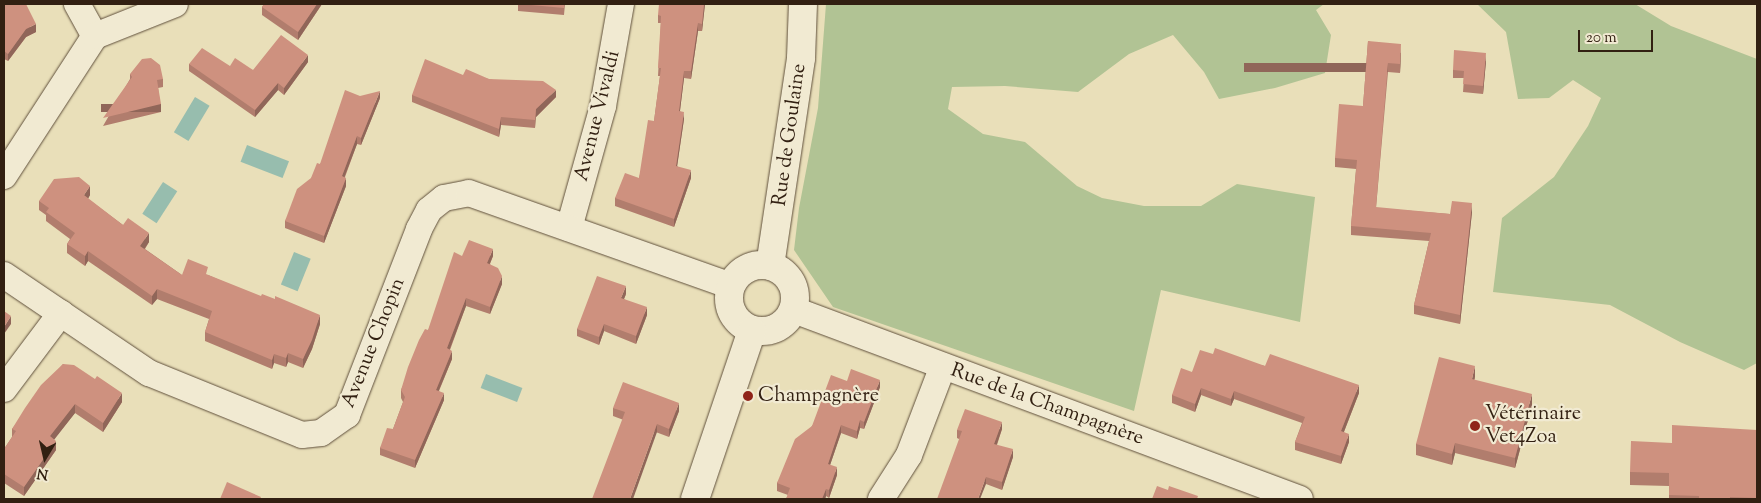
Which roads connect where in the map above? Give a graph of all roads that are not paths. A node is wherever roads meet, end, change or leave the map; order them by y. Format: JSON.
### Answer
{"nodes":[{"id":1,"x":77,"y":4,"type":"edge"},
{"id":2,"x":175,"y":4,"type":"edge"},
{"id":3,"x":621,"y":4,"type":"edge"},
{"id":4,"x":803,"y":4,"type":"edge"},
{"id":5,"x":95,"y":36,"type":"junction"},
{"id":6,"x":4,"y":176,"type":"edge"},
{"id":7,"x":569,"y":228,"type":"junction"},
{"id":8,"x":770,"y":266,"type":"junction"},
{"id":9,"x":4,"y":275,"type":"edge"},
{"id":10,"x":731,"y":286,"type":"junction"},
{"id":11,"x":794,"y":310,"type":"junction"},
{"id":12,"x":61,"y":313,"type":"junction"},
{"id":13,"x":752,"y":331,"type":"junction"},
{"id":14,"x":943,"y":366,"type":"junction"},
{"id":15,"x":4,"y":389,"type":"edge"},
{"id":16,"x":1256,"y":492,"type":"edge"},
{"id":17,"x":695,"y":499,"type":"edge"},
{"id":18,"x":881,"y":499,"type":"edge"},
{"id":19,"x":1300,"y":499,"type":"edge"}],
"edges":[{"from":1,"to":5,"type":"street"},
{"from":2,"to":5,"type":"street"},
{"from":3,"to":7,"type":"street","name":"Avenue Vivaldi"},
{"from":4,"to":8,"type":"street","name":"Rue de Goulaine"},
{"from":5,"to":6,"type":"street"},
{"from":7,"to":10,"type":"street","name":"Avenue Chopin"},
{"from":7,"to":12,"type":"street","name":"Avenue Chopin"},
{"from":8,"to":10,"type":"street"},
{"from":8,"to":11,"type":"street"},
{"from":9,"to":12,"type":"street","name":"Avenue Chopin"},
{"from":10,"to":13,"type":"street"},
{"from":11,"to":13,"type":"street"},
{"from":11,"to":14,"type":"street","name":"Rue de la Champagnère"},
{"from":12,"to":15,"type":"street"},
{"from":13,"to":17,"type":"street"},
{"from":14,"to":16,"type":"street","name":"Rue de la Champagnère"},
{"from":14,"to":18,"type":"street"},
{"from":16,"to":19,"type":"street","name":"Rue de la Champagnère"}]}
